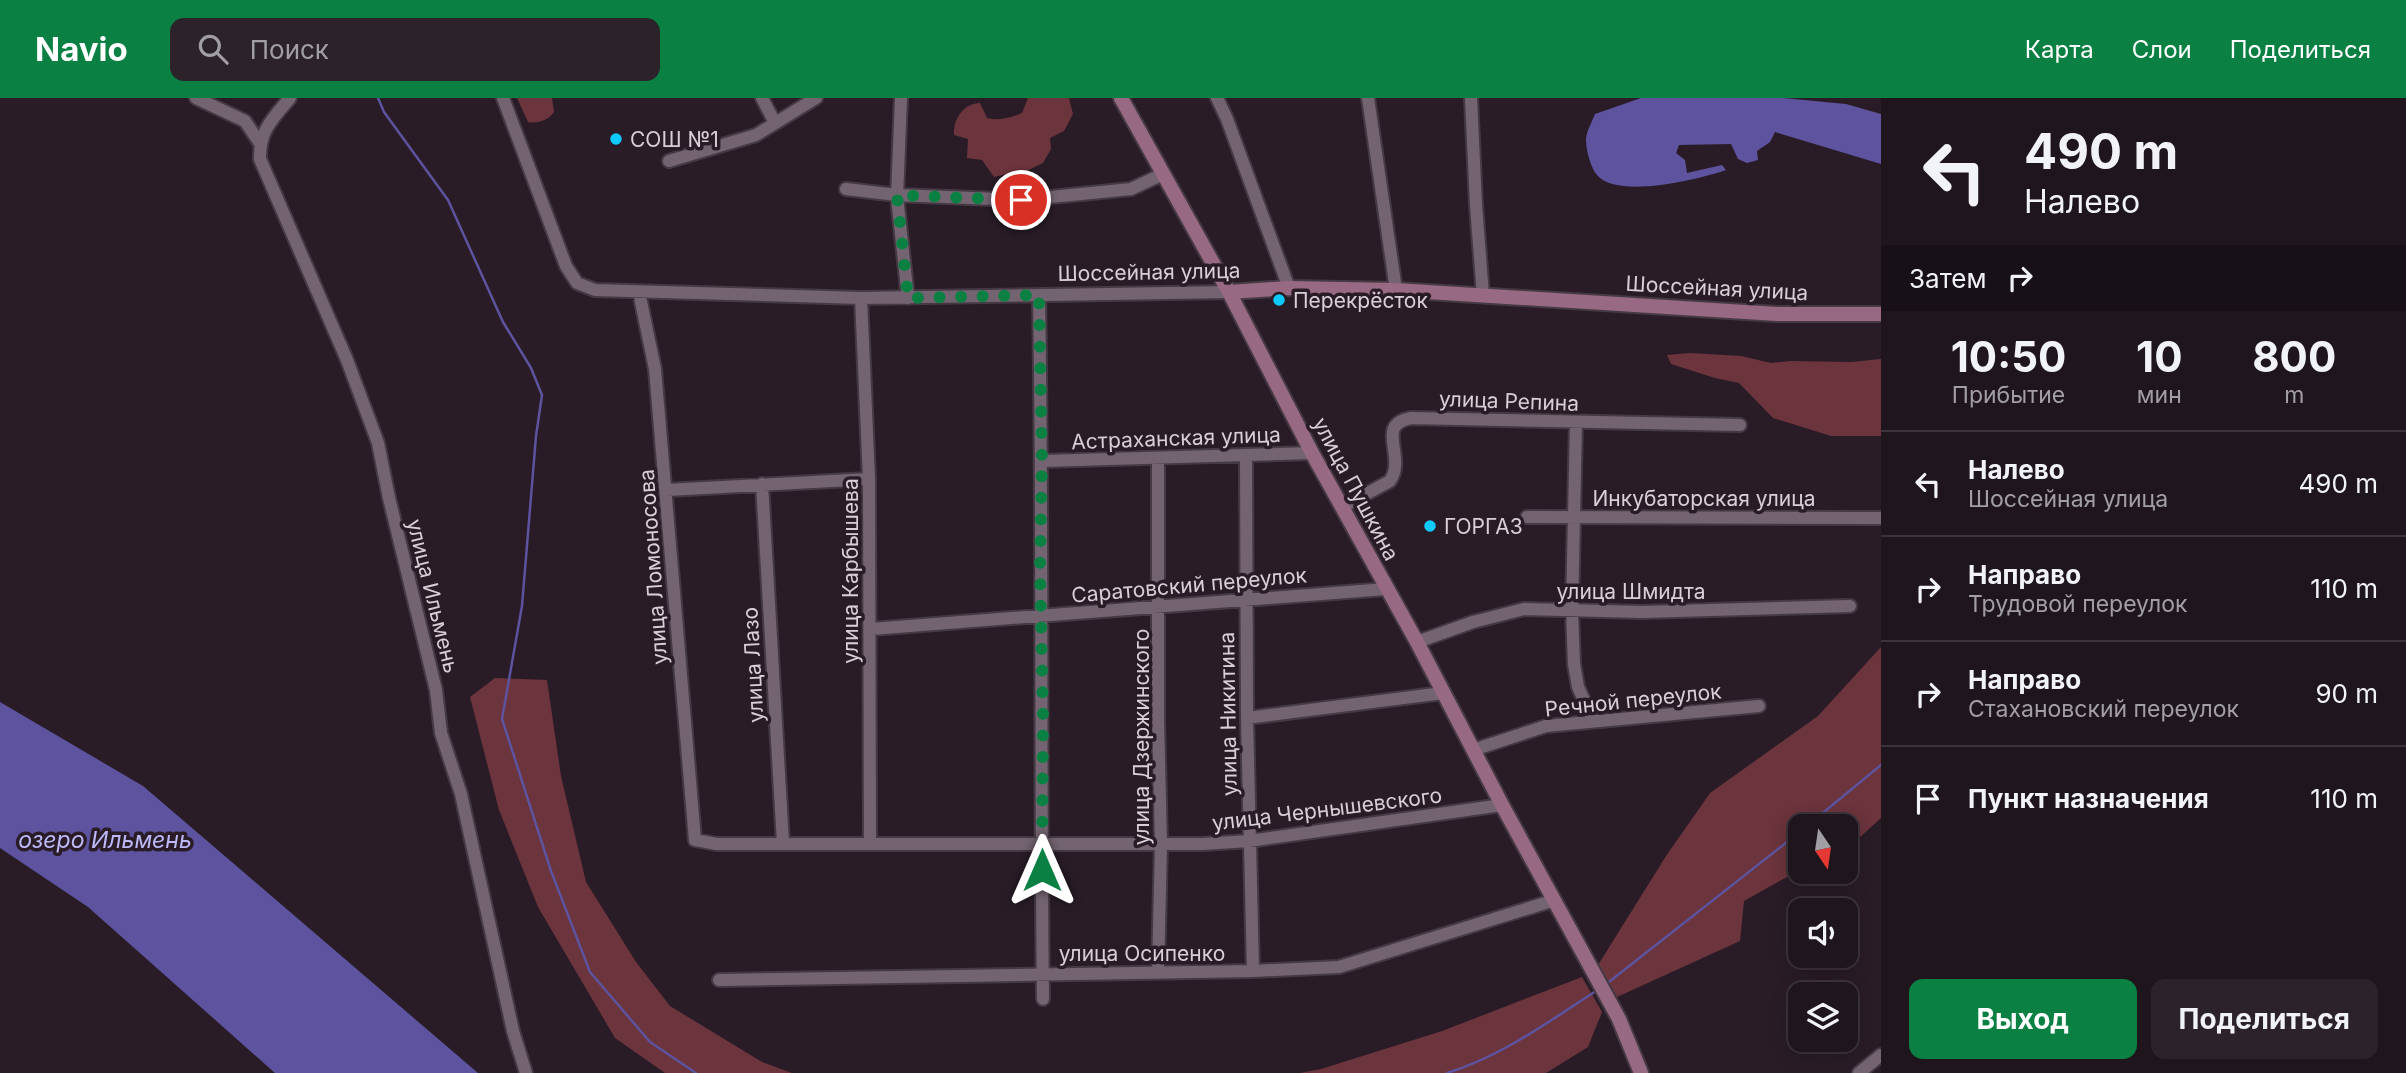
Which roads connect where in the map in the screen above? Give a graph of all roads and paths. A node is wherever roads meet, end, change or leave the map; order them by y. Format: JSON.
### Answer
{"nodes":[{"id":1,"x":196,"y":98,"type":"edge"},
{"id":2,"x":289,"y":98,"type":"edge"},
{"id":3,"x":503,"y":98,"type":"edge"},
{"id":4,"x":762,"y":98,"type":"edge"},
{"id":5,"x":816,"y":98,"type":"edge"},
{"id":6,"x":901,"y":98,"type":"edge"},
{"id":7,"x":1121,"y":98,"type":"edge"},
{"id":8,"x":1217,"y":98,"type":"edge"},
{"id":9,"x":1368,"y":98,"type":"edge"},
{"id":10,"x":1471,"y":98,"type":"edge"},
{"id":11,"x":775,"y":123,"type":"junction"},
{"id":12,"x":260,"y":142,"type":"junction"},
{"id":13,"x":669,"y":161,"type":"dead end"},
{"id":14,"x":1163,"y":174,"type":"junction"},
{"id":15,"x":846,"y":189,"type":"dead end"},
{"id":16,"x":897,"y":195,"type":"junction"},
{"id":17,"x":1289,"y":288,"type":"junction"},
{"id":18,"x":1396,"y":290,"type":"junction"},
{"id":19,"x":639,"y":292,"type":"junction"},
{"id":20,"x":1229,"y":292,"type":"junction"},
{"id":21,"x":1039,"y":295,"type":"junction"},
{"id":22,"x":1483,"y":296,"type":"junction"},
{"id":23,"x":861,"y":298,"type":"junction"},
{"id":24,"x":908,"y":298,"type":"junction"},
{"id":25,"x":1881,"y":314,"type":"edge"},
{"id":26,"x":1576,"y":422,"type":"junction"},
{"id":27,"x":1740,"y":425,"type":"dead end"},
{"id":28,"x":1311,"y":453,"type":"junction"},
{"id":29,"x":1246,"y":456,"type":"junction"},
{"id":30,"x":1158,"y":459,"type":"junction"},
{"id":31,"x":1042,"y":461,"type":"junction"},
{"id":32,"x":869,"y":479,"type":"junction"},
{"id":33,"x":762,"y":484,"type":"junction"},
{"id":34,"x":667,"y":490,"type":"junction"},
{"id":35,"x":1342,"y":507,"type":"junction"},
{"id":36,"x":1527,"y":517,"type":"dead end"},
{"id":37,"x":1574,"y":517,"type":"junction"},
{"id":38,"x":1881,"y":517,"type":"edge"},
{"id":39,"x":1386,"y":589,"type":"junction"},
{"id":40,"x":1245,"y":600,"type":"junction"},
{"id":41,"x":1160,"y":607,"type":"junction"},
{"id":42,"x":1850,"y":607,"type":"dead end"},
{"id":43,"x":1572,"y":611,"type":"junction"},
{"id":44,"x":1041,"y":616,"type":"junction"},
{"id":45,"x":871,"y":629,"type":"junction"},
{"id":46,"x":1417,"y":642,"type":"junction"},
{"id":47,"x":1443,"y":693,"type":"junction"},
{"id":48,"x":1759,"y":706,"type":"dead end"},
{"id":49,"x":1247,"y":718,"type":"junction"},
{"id":50,"x":1593,"y":720,"type":"junction"},
{"id":51,"x":1473,"y":750,"type":"junction"},
{"id":52,"x":1502,"y":805,"type":"junction"},
{"id":53,"x":695,"y":840,"type":"joint"},
{"id":54,"x":1249,"y":841,"type":"junction"},
{"id":55,"x":783,"y":843,"type":"junction"},
{"id":56,"x":870,"y":844,"type":"junction"},
{"id":57,"x":1041,"y":844,"type":"junction"},
{"id":58,"x":1161,"y":844,"type":"junction"},
{"id":59,"x":1555,"y":900,"type":"junction"},
{"id":60,"x":1253,"y":971,"type":"junction"},
{"id":61,"x":1158,"y":972,"type":"junction"},
{"id":62,"x":1043,"y":973,"type":"junction"},
{"id":63,"x":719,"y":980,"type":"dead end"},
{"id":64,"x":1043,"y":999,"type":"dead end"},
{"id":65,"x":1881,"y":1055,"type":"edge"},
{"id":66,"x":526,"y":1073,"type":"edge"},
{"id":67,"x":1641,"y":1073,"type":"edge"},
{"id":68,"x":1859,"y":1073,"type":"edge"}],
"edges":[{"from":1,"to":12,"type":"street"},
{"from":2,"to":12,"type":"street"},
{"from":3,"to":19,"type":"street","name":"Шоссейная улица"},
{"from":4,"to":11,"type":"street"},
{"from":5,"to":11,"type":"street"},
{"from":6,"to":16,"type":"street"},
{"from":7,"to":14,"type":"main road","name":"улица Пушкина"},
{"from":8,"to":17,"type":"street"},
{"from":9,"to":18,"type":"street"},
{"from":10,"to":22,"type":"street"},
{"from":11,"to":13,"type":"street"},
{"from":12,"to":66,"type":"street","name":"улица Ильмень"},
{"from":14,"to":16,"type":"street"},
{"from":14,"to":20,"type":"main road","name":"улица Пушкина"},
{"from":15,"to":16,"type":"street"},
{"from":16,"to":24,"type":"street"},
{"from":17,"to":18,"type":"main road","name":"Шоссейная улица"},
{"from":17,"to":20,"type":"main road","name":"Шоссейная улица"},
{"from":18,"to":22,"type":"main road","name":"Шоссейная улица"},
{"from":19,"to":23,"type":"street","name":"Шоссейная улица"},
{"from":19,"to":34,"type":"street","name":"улица Ломоносова"},
{"from":20,"to":21,"type":"street","name":"Шоссейная улица"},
{"from":20,"to":28,"type":"main road","name":"улица Пушкина"},
{"from":21,"to":24,"type":"street","name":"Шоссейная улица"},
{"from":21,"to":31,"type":"street"},
{"from":22,"to":25,"type":"main road","name":"Шоссейная улица"},
{"from":23,"to":24,"type":"street","name":"Шоссейная улица"},
{"from":23,"to":32,"type":"street","name":"улица Карбышева"},
{"from":26,"to":27,"type":"street","name":"улица Репина"},
{"from":26,"to":35,"type":"street","name":"улица Репина"},
{"from":26,"to":37,"type":"street"},
{"from":28,"to":29,"type":"street","name":"Астраханская улица"},
{"from":28,"to":35,"type":"main road","name":"улица Пушкина"},
{"from":29,"to":30,"type":"street","name":"Астраханская улица"},
{"from":29,"to":40,"type":"street","name":"улица Никитина"},
{"from":30,"to":31,"type":"street","name":"Астраханская улица"},
{"from":30,"to":41,"type":"street","name":"улица Дзержинского"},
{"from":31,"to":44,"type":"street"},
{"from":32,"to":33,"type":"street"},
{"from":32,"to":45,"type":"street","name":"улица Карбышева"},
{"from":33,"to":34,"type":"street"},
{"from":33,"to":55,"type":"street","name":"улица Лазо"},
{"from":34,"to":53,"type":"street","name":"улица Ломоносова"},
{"from":35,"to":39,"type":"main road","name":"улица Пушкина"},
{"from":36,"to":37,"type":"street","name":"Инкубаторская улица"},
{"from":37,"to":38,"type":"street","name":"Инкубаторская улица"},
{"from":37,"to":43,"type":"street"},
{"from":39,"to":40,"type":"street","name":"Саратовский переулок"},
{"from":39,"to":46,"type":"main road","name":"улица Пушкина"},
{"from":40,"to":41,"type":"street","name":"Саратовский переулок"},
{"from":40,"to":49,"type":"street","name":"улица Никитина"},
{"from":41,"to":44,"type":"street","name":"Саратовский переулок"},
{"from":41,"to":58,"type":"street","name":"улица Дзержинского"},
{"from":42,"to":43,"type":"street","name":"улица Шмидта"},
{"from":43,"to":46,"type":"street","name":"улица Шмидта"},
{"from":43,"to":50,"type":"street"},
{"from":44,"to":45,"type":"street","name":"Саратовский переулок"},
{"from":44,"to":57,"type":"street"},
{"from":45,"to":56,"type":"street","name":"улица Карбышева"},
{"from":46,"to":47,"type":"main road","name":"улица Пушкина"},
{"from":47,"to":49,"type":"street"},
{"from":47,"to":51,"type":"main road","name":"улица Пушкина"},
{"from":48,"to":50,"type":"street","name":"Речной переулок"},
{"from":49,"to":54,"type":"street","name":"улица Никитина"},
{"from":50,"to":51,"type":"street","name":"Речной переулок"},
{"from":51,"to":52,"type":"main road","name":"улица Пушкина"},
{"from":52,"to":54,"type":"street","name":"улица Чернышевского"},
{"from":52,"to":59,"type":"main road","name":"улица Пушкина"},
{"from":53,"to":55,"type":"street","name":"улица Чернышевского"},
{"from":54,"to":58,"type":"street","name":"улица Чернышевского"},
{"from":54,"to":60,"type":"street","name":"улица Никитина"},
{"from":55,"to":56,"type":"street","name":"улица Чернышевского"},
{"from":56,"to":57,"type":"street","name":"улица Чернышевского"},
{"from":57,"to":58,"type":"street","name":"улица Чернышевского"},
{"from":57,"to":62,"type":"street"},
{"from":58,"to":61,"type":"street","name":"улица Дзержинского"},
{"from":59,"to":60,"type":"street","name":"улица Осипенко"},
{"from":59,"to":67,"type":"main road","name":"улица Пушкина"},
{"from":60,"to":61,"type":"street","name":"улица Осипенко"},
{"from":61,"to":62,"type":"street","name":"улица Осипенко"},
{"from":62,"to":63,"type":"street","name":"улица Осипенко"},
{"from":62,"to":64,"type":"street"},
{"from":65,"to":68,"type":"street"}]}
